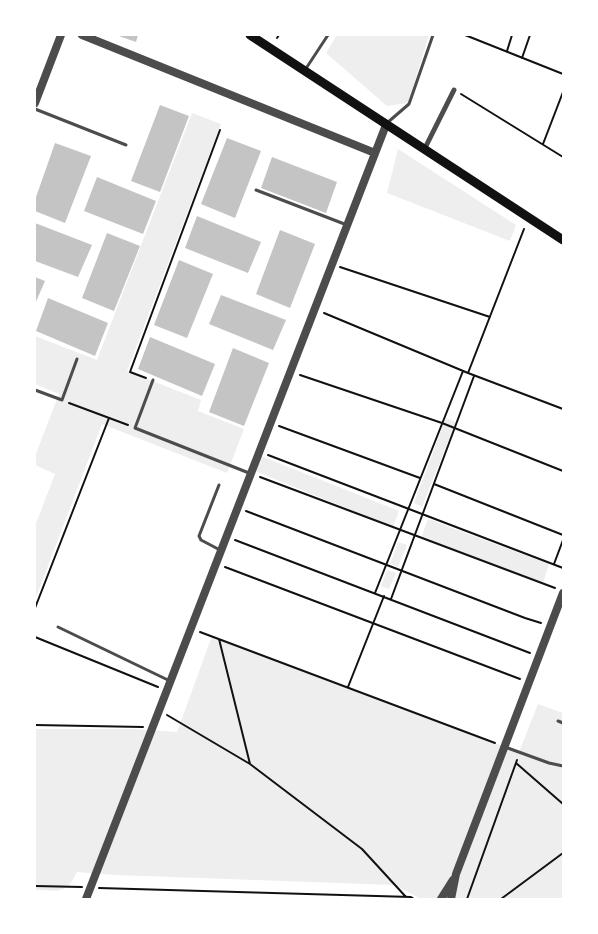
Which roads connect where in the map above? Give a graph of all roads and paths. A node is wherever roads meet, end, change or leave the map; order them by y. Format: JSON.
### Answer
{"nodes":[{"id":1,"x":61,"y":35,"type":"edge"},
{"id":2,"x":82,"y":35,"type":"edge"},
{"id":3,"x":250,"y":35,"type":"edge"},
{"id":4,"x":279,"y":35,"type":"edge"},
{"id":5,"x":328,"y":35,"type":"edge"},
{"id":6,"x":433,"y":35,"type":"edge"},
{"id":7,"x":465,"y":35,"type":"edge"},
{"id":8,"x":512,"y":35,"type":"edge"},
{"id":9,"x":530,"y":35,"type":"edge"},
{"id":10,"x":277,"y":38,"type":"dead end"},
{"id":11,"x":507,"y":51,"type":"junction"},
{"id":12,"x":522,"y":58,"type":"junction"},
{"id":13,"x":304,"y":71,"type":"junction"},
{"id":14,"x":563,"y":74,"type":"edge"},
{"id":15,"x":454,"y":90,"type":"joint"},
{"id":16,"x":563,"y":92,"type":"edge"},
{"id":17,"x":35,"y":103,"type":"edge"},
{"id":18,"x":35,"y":109,"type":"edge"},
{"id":19,"x":386,"y":125,"type":"junction"},
{"id":20,"x":220,"y":130,"type":"dead end"},
{"id":21,"x":543,"y":144,"type":"junction"},
{"id":22,"x":126,"y":145,"type":"dead end"},
{"id":23,"x":424,"y":150,"type":"junction"},
{"id":24,"x":375,"y":153,"type":"junction"},
{"id":25,"x":563,"y":157,"type":"edge"},
{"id":26,"x":256,"y":190,"type":"dead end"},
{"id":27,"x":347,"y":225,"type":"junction"},
{"id":28,"x":524,"y":228,"type":"dead end"},
{"id":29,"x":563,"y":240,"type":"edge"},
{"id":30,"x":332,"y":264,"type":"junction"},
{"id":31,"x":314,"y":309,"type":"junction"},
{"id":32,"x":490,"y":317,"type":"junction"},
{"id":33,"x":77,"y":358,"type":"dead end"},
{"id":34,"x":463,"y":370,"type":"junction"},
{"id":35,"x":290,"y":371,"type":"junction"},
{"id":36,"x":468,"y":373,"type":"junction"},
{"id":37,"x":475,"y":375,"type":"junction"},
{"id":38,"x":152,"y":380,"type":"joint"},
{"id":39,"x":35,"y":390,"type":"edge"},
{"id":40,"x":62,"y":400,"type":"junction"},
{"id":41,"x":563,"y":409,"type":"edge"},
{"id":42,"x":109,"y":418,"type":"junction"},
{"id":43,"x":270,"y":423,"type":"junction"},
{"id":44,"x":442,"y":423,"type":"junction"},
{"id":45,"x":135,"y":428,"type":"junction"},
{"id":46,"x":455,"y":429,"type":"junction"},
{"id":47,"x":259,"y":452,"type":"junction"},
{"id":48,"x":563,"y":471,"type":"edge"},
{"id":49,"x":251,"y":474,"type":"junction"},
{"id":50,"x":420,"y":478,"type":"junction"},
{"id":51,"x":218,"y":484,"type":"dead end"},
{"id":52,"x":434,"y":484,"type":"junction"},
{"id":53,"x":238,"y":508,"type":"junction"},
{"id":54,"x":408,"y":509,"type":"junction"},
{"id":55,"x":422,"y":514,"type":"junction"},
{"id":56,"x":400,"y":530,"type":"junction"},
{"id":57,"x":414,"y":536,"type":"junction"},
{"id":58,"x":563,"y":536,"type":"edge"},
{"id":59,"x":226,"y":537,"type":"junction"},
{"id":60,"x":563,"y":540,"type":"edge"},
{"id":61,"x":221,"y":550,"type":"junction"},
{"id":62,"x":216,"y":563,"type":"junction"},
{"id":63,"x":554,"y":564,"type":"junction"},
{"id":64,"x":386,"y":565,"type":"junction"},
{"id":65,"x":563,"y":568,"type":"edge"},
{"id":66,"x":401,"y":571,"type":"junction"},
{"id":67,"x":563,"y":592,"type":"edge"},
{"id":68,"x":374,"y":593,"type":"junction"},
{"id":69,"x":384,"y":596,"type":"junction"},
{"id":70,"x":391,"y":599,"type":"junction"},
{"id":71,"x":35,"y":608,"type":"edge"},
{"id":72,"x":373,"y":623,"type":"junction"},
{"id":73,"x":550,"y":626,"type":"junction"},
{"id":74,"x":58,"y":627,"type":"dead end"},
{"id":75,"x":191,"y":628,"type":"junction"},
{"id":76,"x":35,"y":638,"type":"edge"},
{"id":77,"x":219,"y":639,"type":"junction"},
{"id":78,"x":539,"y":656,"type":"junction"},
{"id":79,"x":170,"y":681,"type":"junction"},
{"id":80,"x":529,"y":682,"type":"junction"},
{"id":81,"x":348,"y":688,"type":"junction"},
{"id":82,"x":167,"y":691,"type":"junction"},
{"id":83,"x":160,"y":710,"type":"junction"},
{"id":84,"x":558,"y":721,"type":"dead end"},
{"id":85,"x":563,"y":724,"type":"edge"},
{"id":86,"x":35,"y":726,"type":"edge"},
{"id":87,"x":153,"y":727,"type":"junction"},
{"id":88,"x":505,"y":747,"type":"junction"},
{"id":89,"x":519,"y":752,"type":"junction"},
{"id":90,"x":516,"y":762,"type":"junction"},
{"id":91,"x":250,"y":764,"type":"junction"},
{"id":92,"x":563,"y":766,"type":"edge"},
{"id":93,"x":563,"y":804,"type":"edge"},
{"id":94,"x":563,"y":853,"type":"edge"},
{"id":95,"x":456,"y":874,"type":"junction"},
{"id":96,"x":35,"y":886,"type":"edge"},
{"id":97,"x":91,"y":887,"type":"junction"},
{"id":98,"x":406,"y":897,"type":"junction"},
{"id":99,"x":86,"y":899,"type":"edge"},
{"id":100,"x":414,"y":899,"type":"edge"},
{"id":101,"x":441,"y":899,"type":"edge"},
{"id":102,"x":451,"y":899,"type":"edge"},
{"id":103,"x":467,"y":899,"type":"edge"},
{"id":104,"x":501,"y":899,"type":"edge"}],
"edges":[{"from":1,"to":17,"type":"street"},
{"from":2,"to":24,"type":"street"},
{"from":3,"to":13,"type":"main road"},
{"from":4,"to":10,"type":"path"},
{"from":5,"to":13,"type":"lane"},
{"from":6,"to":19,"type":"lane"},
{"from":7,"to":11,"type":"path"},
{"from":8,"to":11,"type":"path"},
{"from":9,"to":12,"type":"path"},
{"from":11,"to":12,"type":"path"},
{"from":12,"to":14,"type":"path"},
{"from":13,"to":19,"type":"main road"},
{"from":15,"to":21,"type":"path"},
{"from":15,"to":23,"type":"street"},
{"from":16,"to":21,"type":"path"},
{"from":18,"to":22,"type":"lane"},
{"from":19,"to":23,"type":"main road"},
{"from":19,"to":24,"type":"street"},
{"from":20,"to":38,"type":"path"},
{"from":21,"to":25,"type":"path"},
{"from":23,"to":29,"type":"main road"},
{"from":24,"to":27,"type":"street"},
{"from":26,"to":27,"type":"lane"},
{"from":27,"to":30,"type":"street"},
{"from":28,"to":32,"type":"path"},
{"from":30,"to":31,"type":"street"},
{"from":30,"to":32,"type":"path"},
{"from":31,"to":34,"type":"path"},
{"from":31,"to":35,"type":"street"},
{"from":32,"to":36,"type":"path"},
{"from":33,"to":40,"type":"lane"},
{"from":34,"to":36,"type":"path"},
{"from":34,"to":44,"type":"path"},
{"from":35,"to":43,"type":"street"},
{"from":35,"to":44,"type":"path"},
{"from":36,"to":37,"type":"path"},
{"from":37,"to":41,"type":"path"},
{"from":37,"to":46,"type":"path"},
{"from":38,"to":45,"type":"lane"},
{"from":39,"to":40,"type":"lane"},
{"from":40,"to":42,"type":"path"},
{"from":42,"to":45,"type":"path"},
{"from":42,"to":71,"type":"path"},
{"from":43,"to":47,"type":"street"},
{"from":43,"to":50,"type":"path"},
{"from":44,"to":46,"type":"path"},
{"from":44,"to":50,"type":"path"},
{"from":45,"to":49,"type":"lane"},
{"from":46,"to":48,"type":"path"},
{"from":46,"to":52,"type":"path"},
{"from":47,"to":49,"type":"street"},
{"from":47,"to":54,"type":"path"},
{"from":49,"to":53,"type":"street"},
{"from":49,"to":56,"type":"path"},
{"from":50,"to":54,"type":"path"},
{"from":51,"to":61,"type":"lane"},
{"from":52,"to":55,"type":"path"},
{"from":52,"to":58,"type":"path"},
{"from":53,"to":59,"type":"street"},
{"from":53,"to":64,"type":"path"},
{"from":54,"to":55,"type":"path"},
{"from":54,"to":56,"type":"path"},
{"from":55,"to":57,"type":"path"},
{"from":55,"to":63,"type":"path"},
{"from":56,"to":57,"type":"path"},
{"from":56,"to":64,"type":"path"},
{"from":57,"to":66,"type":"path"},
{"from":57,"to":67,"type":"path"},
{"from":59,"to":61,"type":"street"},
{"from":59,"to":68,"type":"path"},
{"from":60,"to":63,"type":"path"},
{"from":61,"to":62,"type":"street"},
{"from":62,"to":72,"type":"path"},
{"from":62,"to":75,"type":"street"},
{"from":63,"to":65,"type":"path"},
{"from":64,"to":66,"type":"path"},
{"from":64,"to":68,"type":"path"},
{"from":66,"to":70,"type":"path"},
{"from":66,"to":73,"type":"path"},
{"from":67,"to":73,"type":"street"},
{"from":68,"to":69,"type":"path"},
{"from":69,"to":70,"type":"path"},
{"from":69,"to":72,"type":"path"},
{"from":70,"to":78,"type":"path"},
{"from":72,"to":80,"type":"path"},
{"from":72,"to":81,"type":"path"},
{"from":73,"to":78,"type":"street"},
{"from":74,"to":79,"type":"lane"},
{"from":75,"to":77,"type":"path"},
{"from":75,"to":79,"type":"street"},
{"from":76,"to":82,"type":"path"},
{"from":77,"to":81,"type":"path"},
{"from":77,"to":91,"type":"path"},
{"from":78,"to":80,"type":"street"},
{"from":79,"to":82,"type":"street"},
{"from":80,"to":88,"type":"street"},
{"from":81,"to":88,"type":"path"},
{"from":82,"to":83,"type":"street"},
{"from":83,"to":87,"type":"street"},
{"from":83,"to":91,"type":"path"},
{"from":84,"to":85,"type":"lane"},
{"from":86,"to":87,"type":"path"},
{"from":87,"to":97,"type":"street"},
{"from":88,"to":89,"type":"lane"},
{"from":88,"to":95,"type":"street"},
{"from":89,"to":90,"type":"path"},
{"from":89,"to":92,"type":"lane"},
{"from":90,"to":93,"type":"path"},
{"from":90,"to":103,"type":"path"},
{"from":91,"to":98,"type":"path"},
{"from":94,"to":104,"type":"path"},
{"from":95,"to":101,"type":"street"},
{"from":95,"to":102,"type":"street"},
{"from":96,"to":97,"type":"path"},
{"from":97,"to":98,"type":"path"},
{"from":97,"to":99,"type":"street"},
{"from":98,"to":100,"type":"path"}]}
